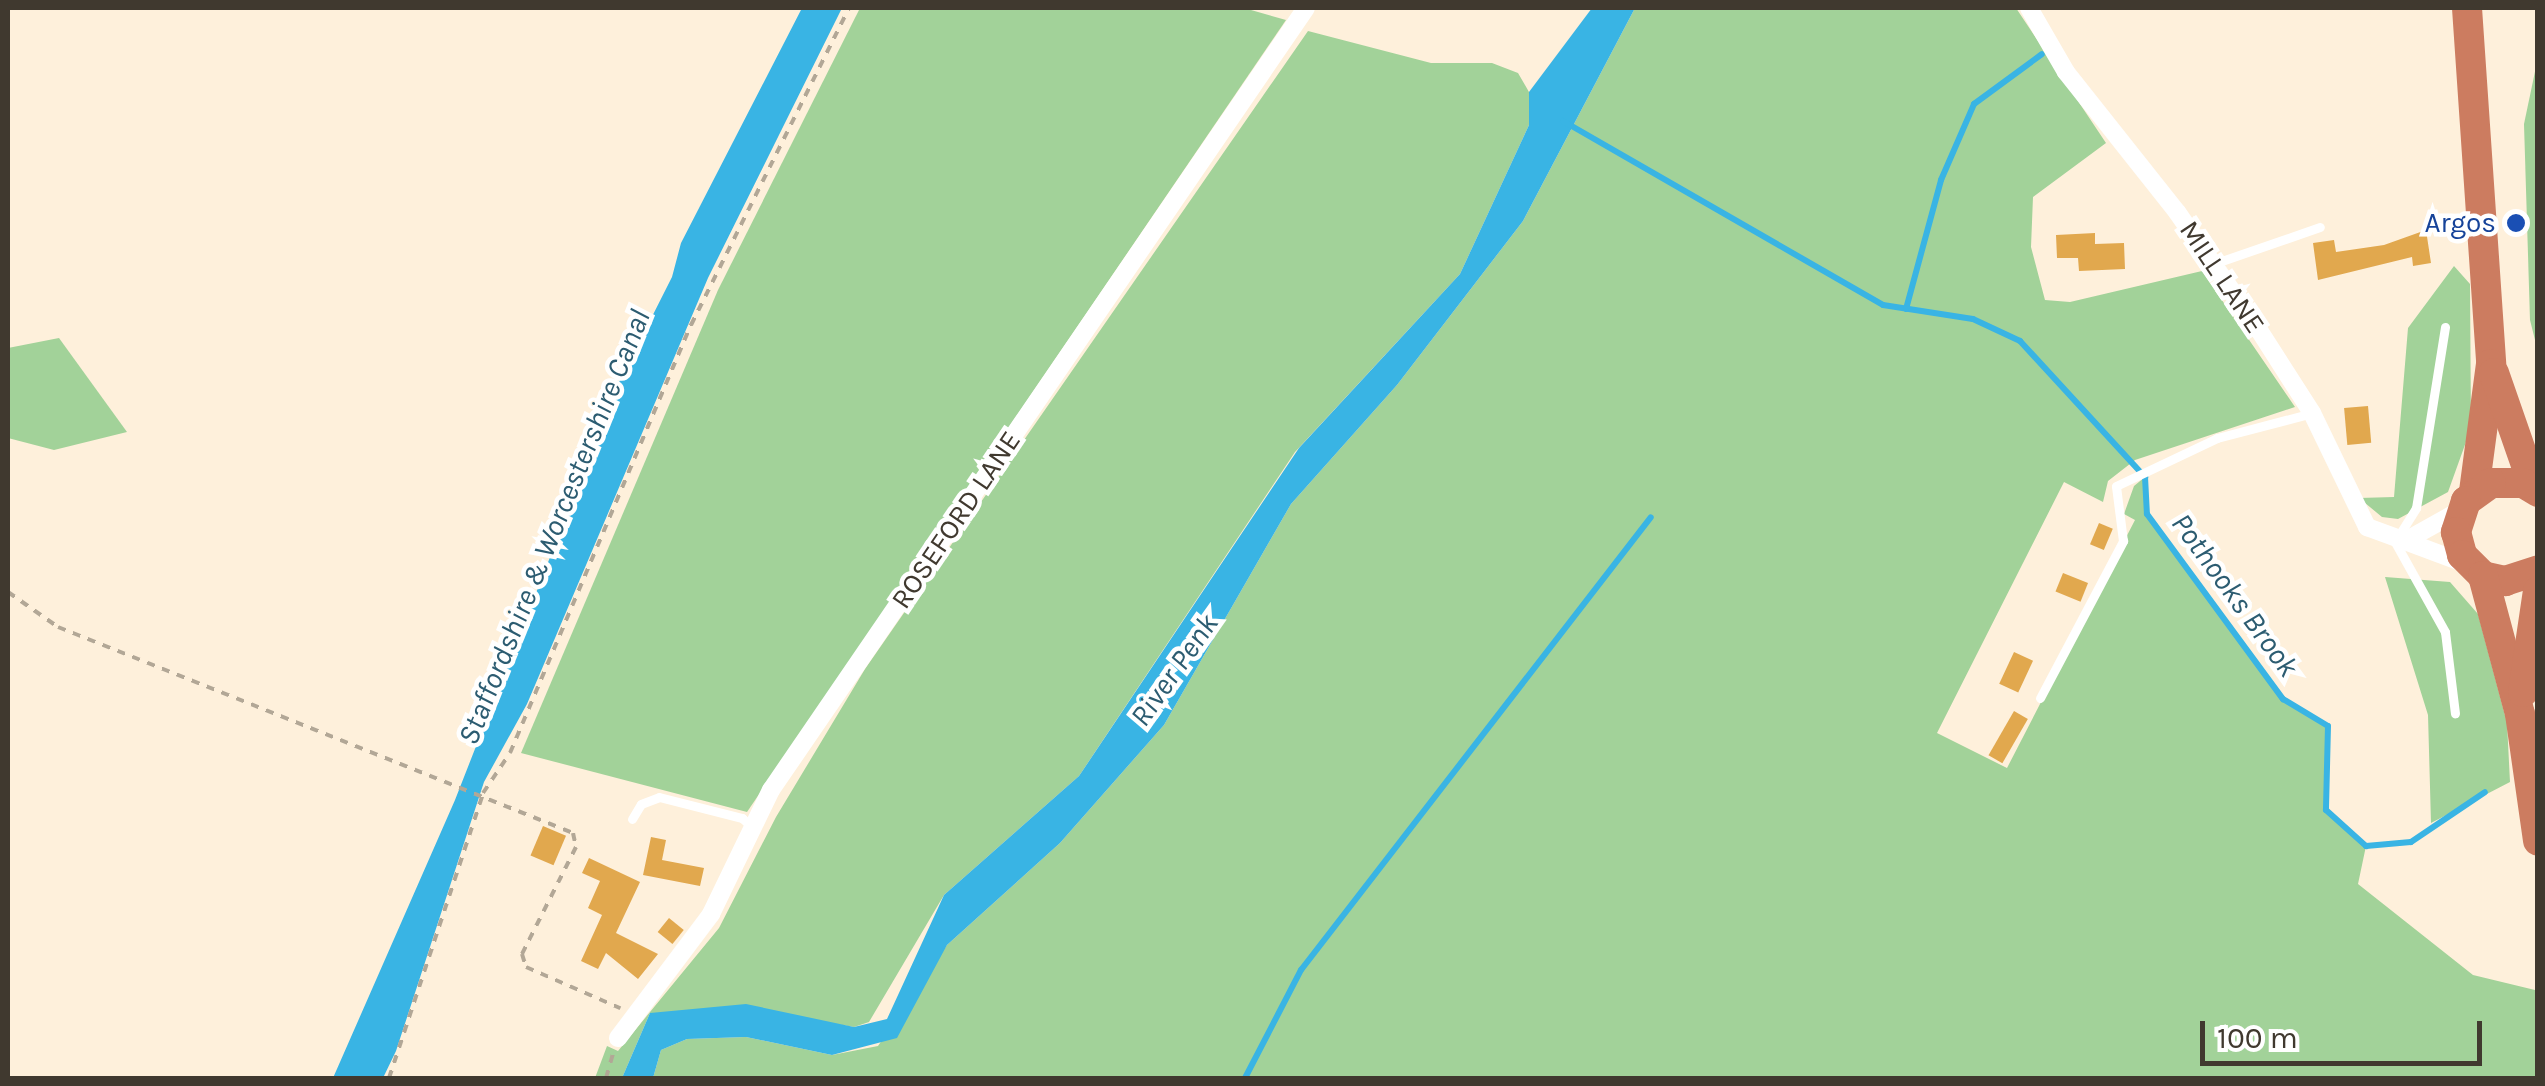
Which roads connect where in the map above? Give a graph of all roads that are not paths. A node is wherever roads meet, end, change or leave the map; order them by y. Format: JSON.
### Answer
{"nodes":[{"id":1,"x":1306,"y":8,"type":"edge"},
{"id":2,"x":2029,"y":8,"type":"edge"},
{"id":3,"x":2467,"y":8,"type":"edge"},
{"id":4,"x":2320,"y":227,"type":"dead end"},
{"id":5,"x":2213,"y":264,"type":"junction"},
{"id":6,"x":2445,"y":326,"type":"dead end"},
{"id":7,"x":2490,"y":364,"type":"junction"},
{"id":8,"x":2312,"y":413,"type":"junction"},
{"id":9,"x":2536,"y":490,"type":"edge"},
{"id":10,"x":2467,"y":502,"type":"junction"},
{"id":11,"x":2400,"y":542,"type":"junction"},
{"id":12,"x":2476,"y":570,"type":"junction"},
{"id":13,"x":2538,"y":570,"type":"edge"},
{"id":14,"x":2538,"y":592,"type":"edge"},
{"id":15,"x":2040,"y":698,"type":"dead end"},
{"id":16,"x":2455,"y":713,"type":"dead end"},
{"id":17,"x":2520,"y":714,"type":"junction"},
{"id":18,"x":632,"y":819,"type":"dead end"},
{"id":19,"x":755,"y":830,"type":"junction"},
{"id":20,"x":2538,"y":841,"type":"edge"},
{"id":21,"x":618,"y":1038,"type":"road end"}],
"edges":[{"from":1,"to":19,"type":"street","name":"ROSEFORD LANE"},
{"from":2,"to":5,"type":"street","name":"MILL LANE"},
{"from":3,"to":7,"type":"highway"},
{"from":4,"to":5,"type":"lane"},
{"from":5,"to":8,"type":"street","name":"MILL LANE"},
{"from":6,"to":11,"type":"lane"},
{"from":7,"to":9,"type":"highway"},
{"from":7,"to":10,"type":"highway"},
{"from":8,"to":11,"type":"street","name":"MILL LANE"},
{"from":8,"to":15,"type":"lane"},
{"from":9,"to":10,"type":"highway"},
{"from":10,"to":11,"type":"street"},
{"from":10,"to":12,"type":"highway"},
{"from":11,"to":12,"type":"street","name":"MILL LANE"},
{"from":11,"to":16,"type":"lane"},
{"from":12,"to":13,"type":"highway"},
{"from":12,"to":17,"type":"highway"},
{"from":14,"to":17,"type":"highway"},
{"from":17,"to":20,"type":"highway"},
{"from":18,"to":19,"type":"lane"},
{"from":19,"to":21,"type":"street","name":"ROSEFORD LANE"}]}
